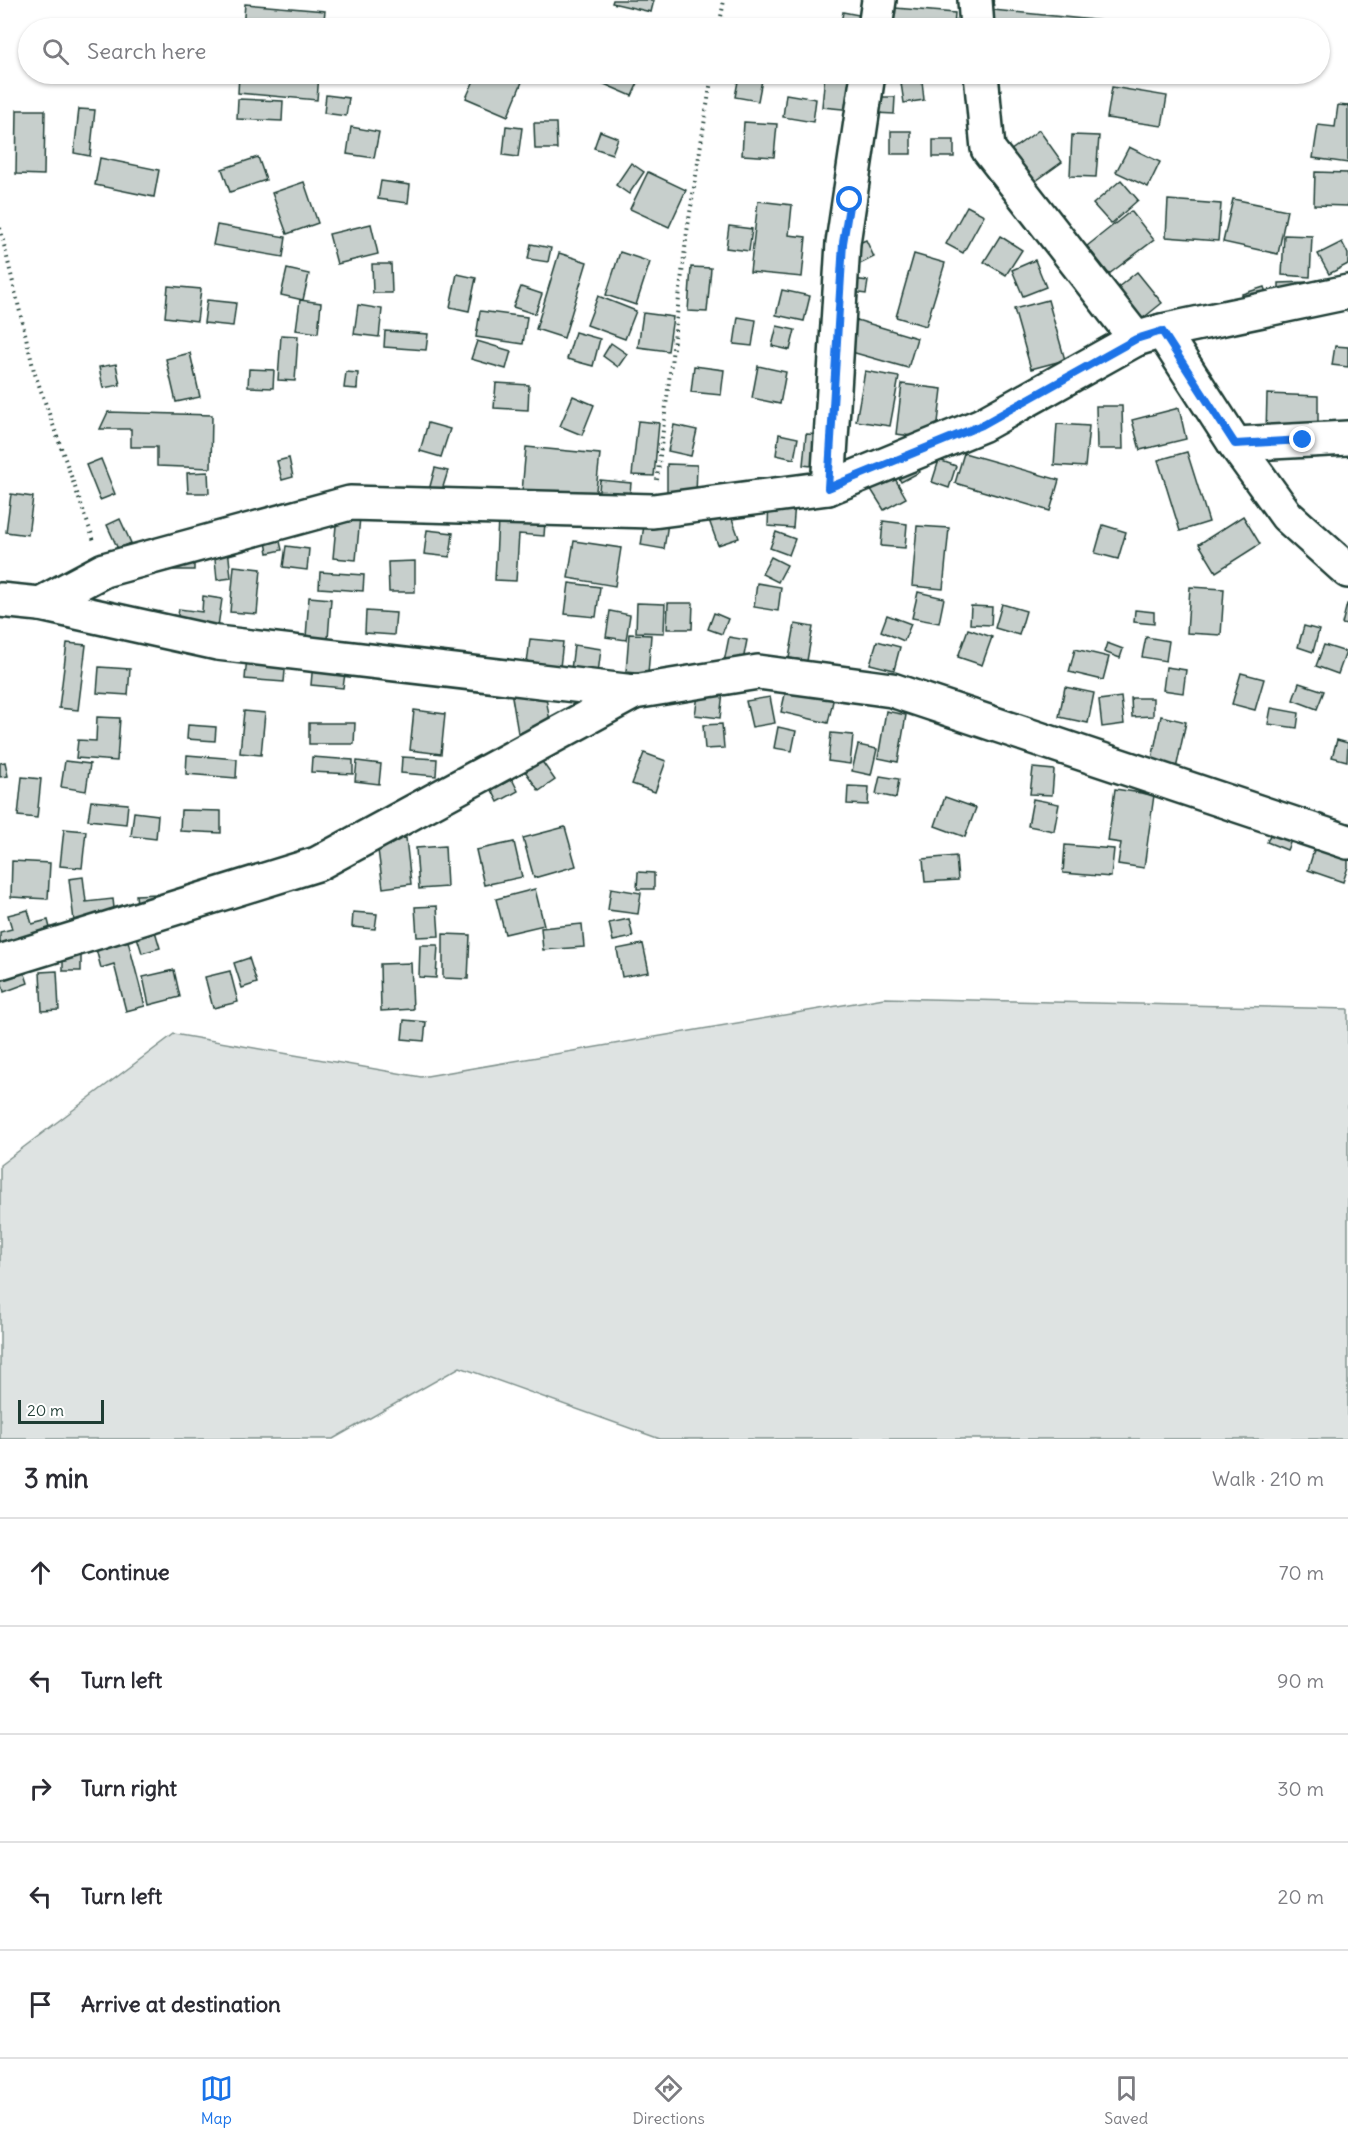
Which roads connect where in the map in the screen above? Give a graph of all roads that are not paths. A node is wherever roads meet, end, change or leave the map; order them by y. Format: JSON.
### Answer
{"nodes":[{"id":1,"x":879,"y":0,"type":"edge"},
{"id":2,"x":975,"y":0,"type":"edge"},
{"id":3,"x":876,"y":18,"type":"edge"},
{"id":4,"x":976,"y":18,"type":"edge"},
{"id":5,"x":867,"y":84,"type":"edge"},
{"id":6,"x":982,"y":84,"type":"edge"},
{"id":7,"x":1348,"y":292,"type":"edge"},
{"id":8,"x":1149,"y":335,"type":"junction"},
{"id":9,"x":1348,"y":438,"type":"edge"},
{"id":10,"x":1235,"y":444,"type":"junction"},
{"id":11,"x":828,"y":488,"type":"junction"},
{"id":12,"x":1348,"y":571,"type":"edge"},
{"id":13,"x":0,"y":600,"type":"edge"},
{"id":14,"x":40,"y":604,"type":"junction"},
{"id":15,"x":634,"y":692,"type":"junction"},
{"id":16,"x":1348,"y":842,"type":"edge"},
{"id":17,"x":0,"y":962,"type":"edge"}],
"edges":[{"from":1,"to":3,"type":"street"},
{"from":2,"to":4,"type":"street"},
{"from":5,"to":11,"type":"street"},
{"from":6,"to":8,"type":"street"},
{"from":7,"to":8,"type":"street"},
{"from":8,"to":10,"type":"street"},
{"from":8,"to":11,"type":"street"},
{"from":9,"to":10,"type":"street"},
{"from":10,"to":12,"type":"street"},
{"from":11,"to":14,"type":"street"},
{"from":13,"to":14,"type":"street"},
{"from":14,"to":15,"type":"street"},
{"from":15,"to":16,"type":"street"},
{"from":15,"to":17,"type":"street"}]}
